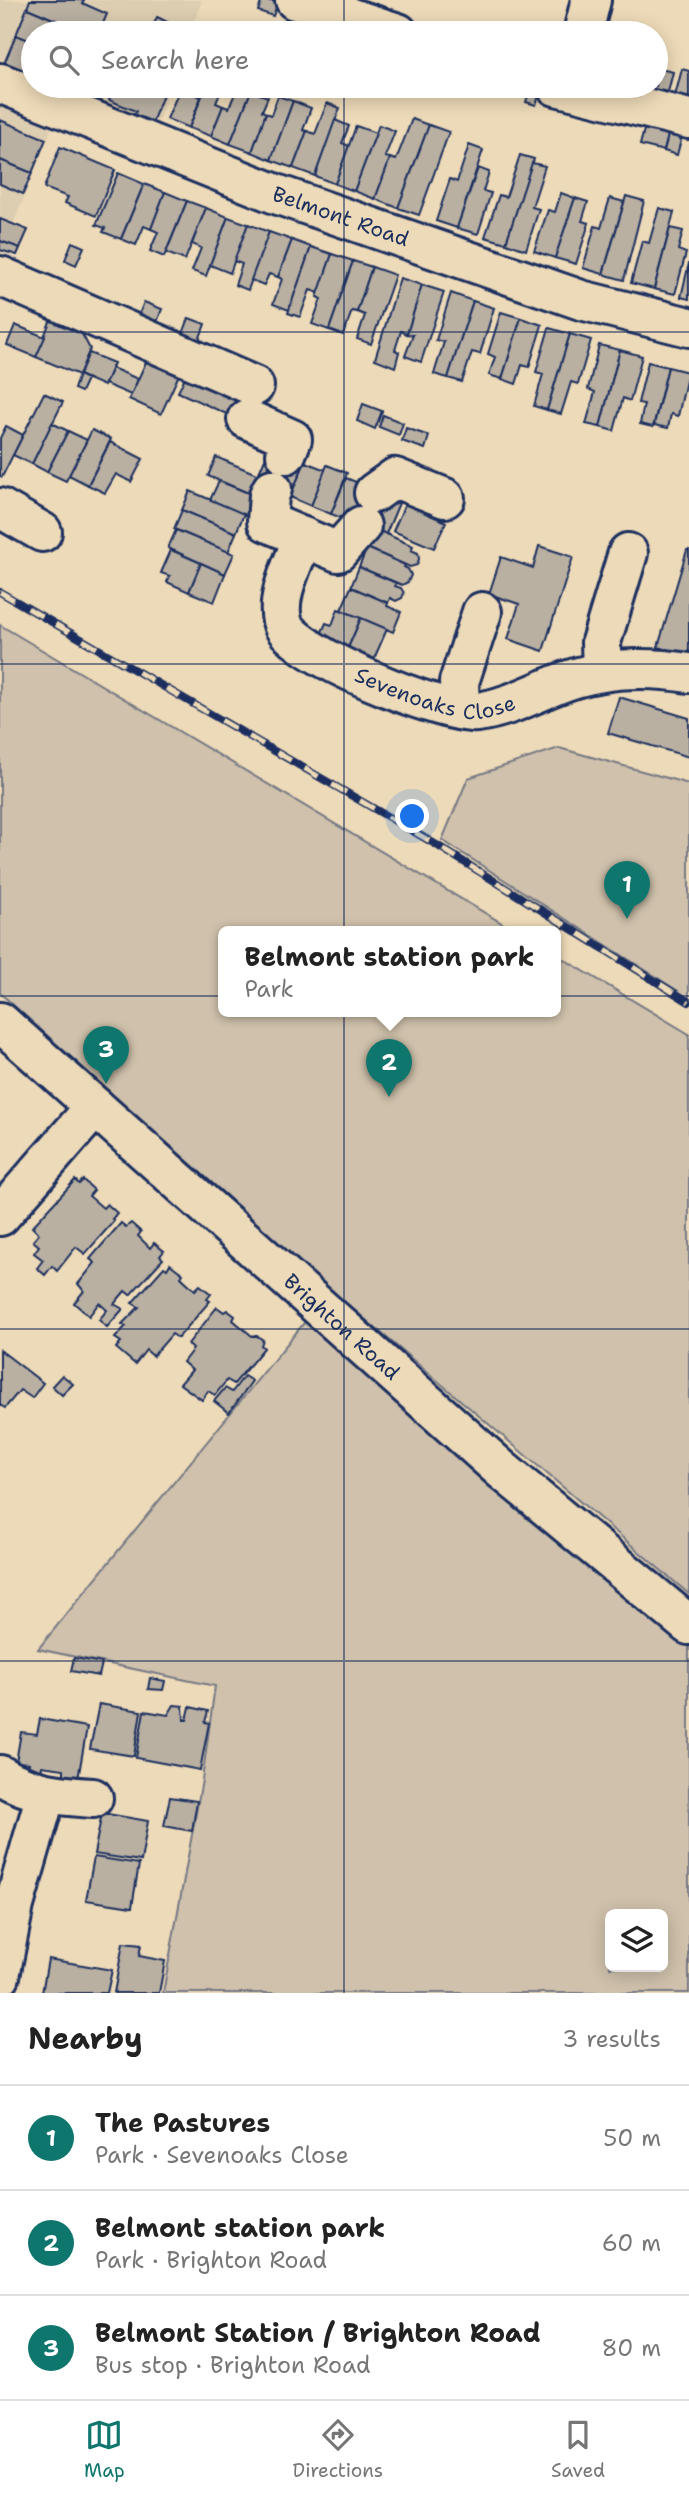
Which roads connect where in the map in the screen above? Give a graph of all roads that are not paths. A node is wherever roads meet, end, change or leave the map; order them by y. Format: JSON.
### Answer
{"nodes":[{"id":1,"x":295,"y":0,"type":"edge"},
{"id":2,"x":591,"y":0,"type":"edge"},
{"id":3,"x":361,"y":21,"type":"edge"},
{"id":4,"x":586,"y":21,"type":"edge"},
{"id":5,"x":0,"y":83,"type":"edge"},
{"id":6,"x":21,"y":91,"type":"edge"},
{"id":7,"x":38,"y":98,"type":"edge"},
{"id":8,"x":608,"y":98,"type":"edge"},
{"id":9,"x":689,"y":119,"type":"edge"},
{"id":10,"x":0,"y":276,"type":"edge"},
{"id":11,"x":689,"y":327,"type":"edge"},
{"id":12,"x":286,"y":454,"type":"dead end"},
{"id":13,"x":445,"y":498,"type":"dead end"},
{"id":14,"x":269,"y":505,"type":"dead end"},
{"id":15,"x":0,"y":508,"type":"edge"},
{"id":16,"x":42,"y":532,"type":"dead end"},
{"id":17,"x":303,"y":537,"type":"junction"},
{"id":18,"x":628,"y":553,"type":"dead end"},
{"id":19,"x":482,"y":612,"type":"dead end"},
{"id":20,"x":602,"y":670,"type":"junction"},
{"id":21,"x":689,"y":673,"type":"edge"},
{"id":22,"x":460,"y":710,"type":"junction"},
{"id":23,"x":0,"y":1022,"type":"edge"},
{"id":24,"x":94,"y":1107,"type":"junction"},
{"id":25,"x":0,"y":1216,"type":"edge"},
{"id":26,"x":689,"y":1625,"type":"edge"},
{"id":27,"x":0,"y":1775,"type":"edge"},
{"id":28,"x":46,"y":1794,"type":"junction"},
{"id":29,"x":93,"y":1798,"type":"dead end"},
{"id":30,"x":0,"y":1976,"type":"edge"}],
"edges":[{"from":1,"to":3,"type":"street"},
{"from":2,"to":4,"type":"street"},
{"from":5,"to":6,"type":"street","name":"Belmont Road"},
{"from":7,"to":11,"type":"street","name":"Belmont Road"},
{"from":8,"to":9,"type":"street"},
{"from":10,"to":12,"type":"street"},
{"from":13,"to":17,"type":"street"},
{"from":14,"to":17,"type":"street"},
{"from":15,"to":16,"type":"street"},
{"from":17,"to":22,"type":"street","name":"Sevenoaks Close"},
{"from":18,"to":20,"type":"street"},
{"from":19,"to":22,"type":"street"},
{"from":20,"to":21,"type":"street","name":"Sevenoaks Close"},
{"from":20,"to":22,"type":"street","name":"Sevenoaks Close"},
{"from":23,"to":24,"type":"street","name":"Brighton Road"},
{"from":24,"to":25,"type":"street"},
{"from":24,"to":26,"type":"street","name":"Brighton Road"},
{"from":27,"to":28,"type":"street"},
{"from":28,"to":29,"type":"street"},
{"from":28,"to":30,"type":"street"}]}
